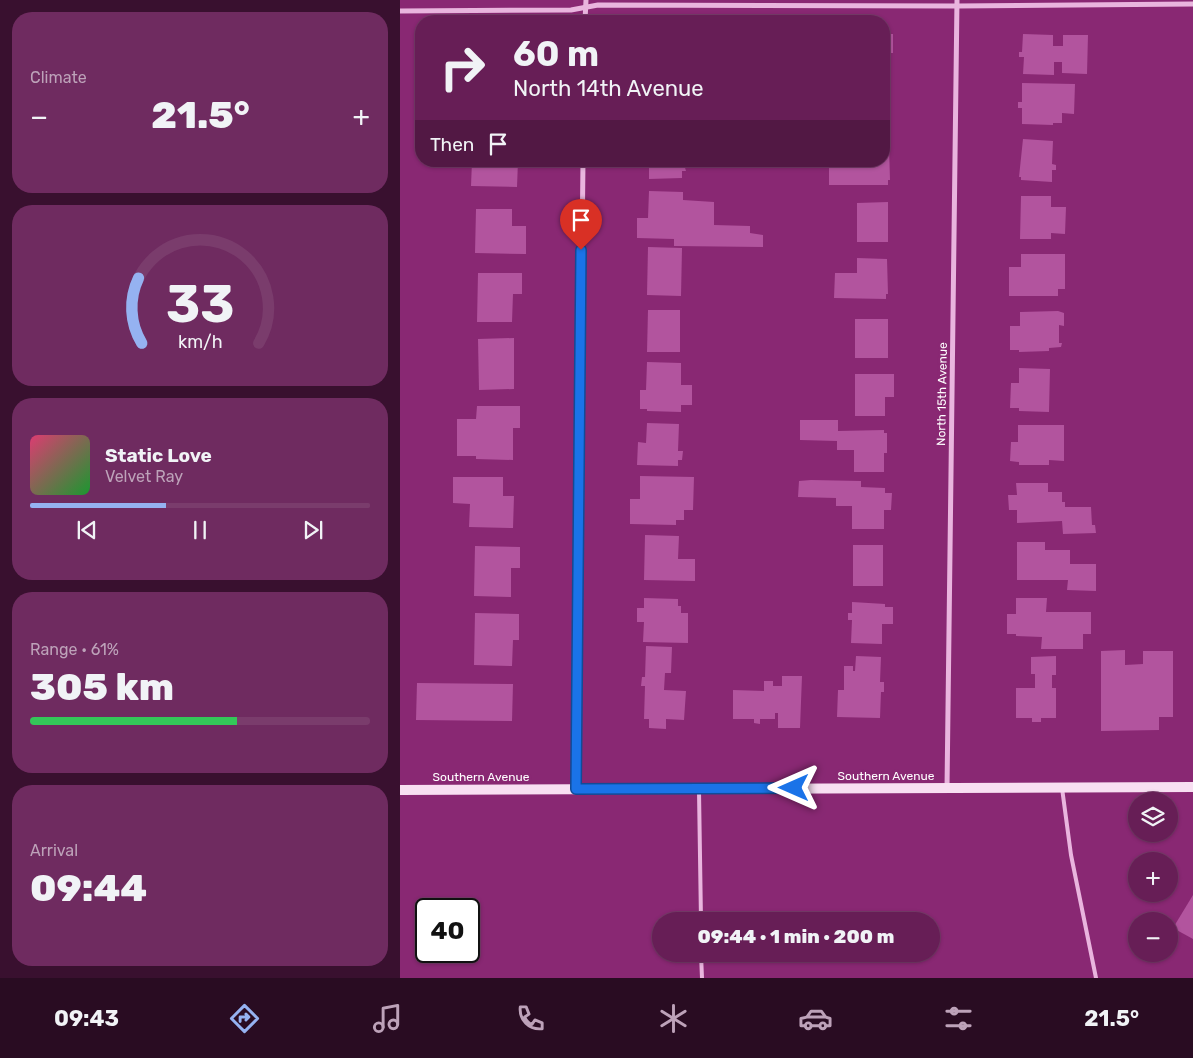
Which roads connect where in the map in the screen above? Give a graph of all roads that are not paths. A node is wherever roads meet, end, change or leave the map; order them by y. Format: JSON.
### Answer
{"nodes":[{"id":1,"x":586,"y":0,"type":"edge"},
{"id":2,"x":957,"y":3,"type":"edge"},
{"id":3,"x":1193,"y":4,"type":"edge"},
{"id":4,"x":585,"y":8,"type":"junction"},
{"id":5,"x":400,"y":11,"type":"edge"},
{"id":6,"x":585,"y":15,"type":"edge"},
{"id":7,"x":583,"y":167,"type":"edge"},
{"id":8,"x":1193,"y":787,"type":"edge"},
{"id":9,"x":947,"y":788,"type":"junction"},
{"id":10,"x":1062,"y":788,"type":"junction"},
{"id":11,"x":576,"y":789,"type":"junction"},
{"id":12,"x":698,"y":789,"type":"junction"},
{"id":13,"x":400,"y":790,"type":"edge"},
{"id":14,"x":701,"y":912,"type":"edge"},
{"id":15,"x":701,"y":962,"type":"edge"},
{"id":16,"x":702,"y":978,"type":"edge"},
{"id":17,"x":1096,"y":978,"type":"edge"}],
"edges":[{"from":1,"to":4,"type":"street"},
{"from":2,"to":3,"type":"street"},
{"from":2,"to":4,"type":"street"},
{"from":2,"to":9,"type":"street","name":"North 15th Avenue"},
{"from":4,"to":5,"type":"street"},
{"from":4,"to":6,"type":"street"},
{"from":7,"to":11,"type":"street"},
{"from":8,"to":10,"type":"street","name":"Southern Avenue"},
{"from":9,"to":10,"type":"street","name":"Southern Avenue"},
{"from":9,"to":12,"type":"street","name":"Southern Avenue"},
{"from":10,"to":17,"type":"lane"},
{"from":11,"to":12,"type":"street","name":"Southern Avenue"},
{"from":11,"to":13,"type":"street","name":"Southern Avenue"},
{"from":12,"to":14,"type":"lane"},
{"from":15,"to":16,"type":"lane"}]}
